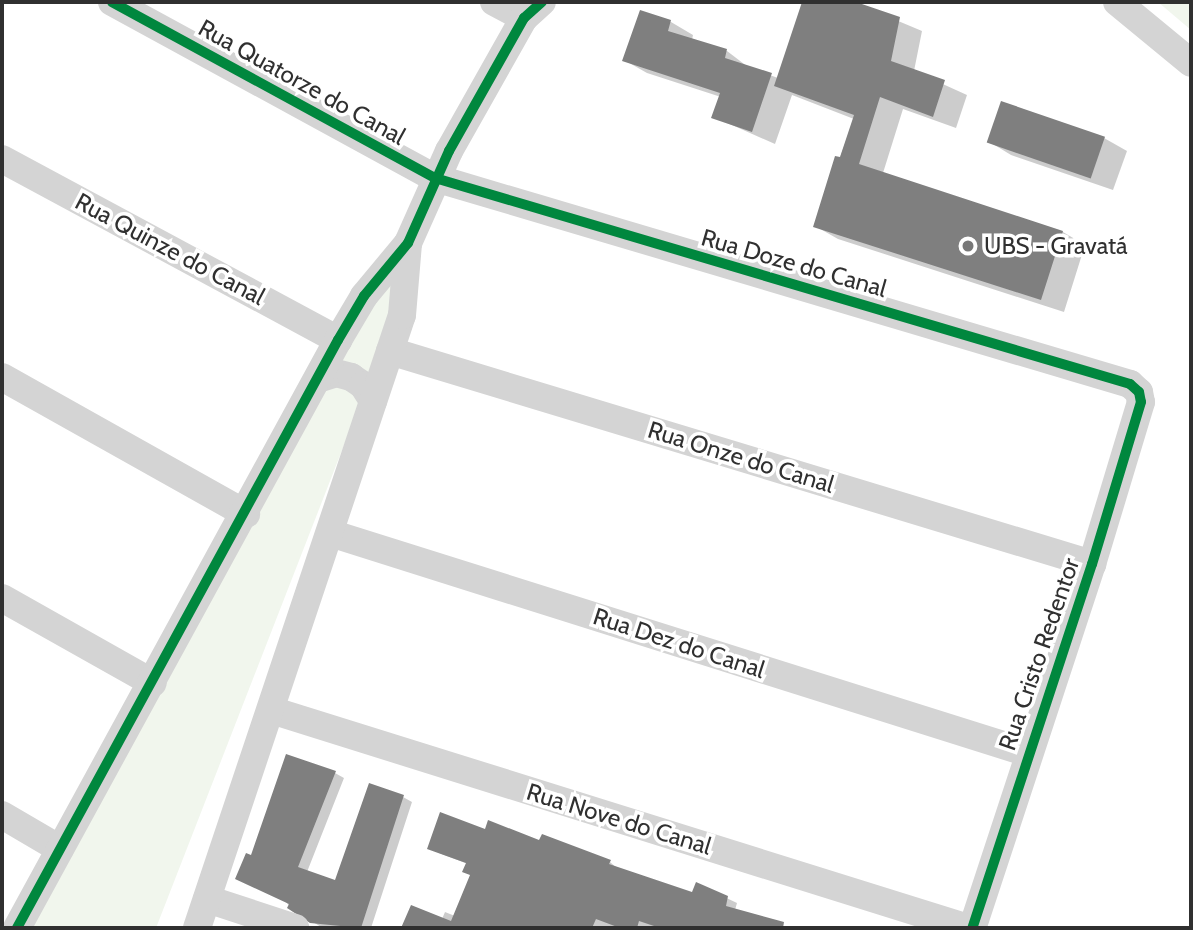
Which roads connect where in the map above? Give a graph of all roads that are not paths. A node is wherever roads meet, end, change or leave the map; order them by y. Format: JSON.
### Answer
{"nodes":[{"id":1,"x":112,"y":2,"type":"edge"},
{"id":2,"x":495,"y":2,"type":"edge"},
{"id":3,"x":1118,"y":2,"type":"edge"},
{"id":4,"x":533,"y":10,"type":"edge"},
{"id":5,"x":1191,"y":63,"type":"edge"},
{"id":6,"x":2,"y":159,"type":"edge"},
{"id":7,"x":435,"y":178,"type":"junction"},
{"id":8,"x":408,"y":243,"type":"junction"},
{"id":9,"x":338,"y":340,"type":"junction"},
{"id":10,"x":390,"y":351,"type":"junction"},
{"id":11,"x":2,"y":377,"type":"edge"},
{"id":12,"x":318,"y":379,"type":"junction"},
{"id":13,"x":1139,"y":392,"type":"joint"},
{"id":14,"x":373,"y":401,"type":"junction"},
{"id":15,"x":246,"y":514,"type":"junction"},
{"id":16,"x":330,"y":533,"type":"junction"},
{"id":17,"x":1092,"y":564,"type":"junction"},
{"id":18,"x":2,"y":598,"type":"edge"},
{"id":19,"x":153,"y":683,"type":"junction"},
{"id":20,"x":271,"y":710,"type":"junction"},
{"id":21,"x":1028,"y":753,"type":"junction"},
{"id":22,"x":2,"y":815,"type":"edge"},
{"id":23,"x":60,"y":849,"type":"junction"},
{"id":24,"x":207,"y":899,"type":"junction"},
{"id":25,"x":17,"y":928,"type":"edge"},
{"id":26,"x":197,"y":928,"type":"edge"},
{"id":27,"x":295,"y":928,"type":"edge"},
{"id":28,"x":970,"y":928,"type":"edge"}],
"edges":[{"from":1,"to":7,"type":"street","name":"Rua Quatorze do Canal"},
{"from":2,"to":4,"type":"street"},
{"from":3,"to":5,"type":"street"},
{"from":4,"to":7,"type":"street"},
{"from":6,"to":9,"type":"street","name":"Rua Quinze do Canal"},
{"from":7,"to":8,"type":"street"},
{"from":7,"to":13,"type":"street","name":"Rua Doze do Canal"},
{"from":8,"to":9,"type":"street"},
{"from":8,"to":10,"type":"street"},
{"from":9,"to":12,"type":"street"},
{"from":10,"to":14,"type":"street"},
{"from":10,"to":17,"type":"street","name":"Rua Onze do Canal"},
{"from":11,"to":15,"type":"street"},
{"from":12,"to":14,"type":"street"},
{"from":12,"to":15,"type":"street"},
{"from":13,"to":17,"type":"street","name":"Rua Cristo Redentor"},
{"from":14,"to":16,"type":"street"},
{"from":15,"to":19,"type":"street"},
{"from":16,"to":20,"type":"street"},
{"from":16,"to":21,"type":"street","name":"Rua Dez do Canal"},
{"from":17,"to":21,"type":"street","name":"Rua Cristo Redentor"},
{"from":18,"to":19,"type":"street"},
{"from":19,"to":23,"type":"street"},
{"from":20,"to":24,"type":"street"},
{"from":20,"to":28,"type":"street","name":"Rua Nove do Canal"},
{"from":21,"to":28,"type":"street","name":"Rua Cristo Redentor"},
{"from":22,"to":23,"type":"street"},
{"from":23,"to":25,"type":"street"},
{"from":24,"to":26,"type":"street"},
{"from":24,"to":27,"type":"street"}]}
